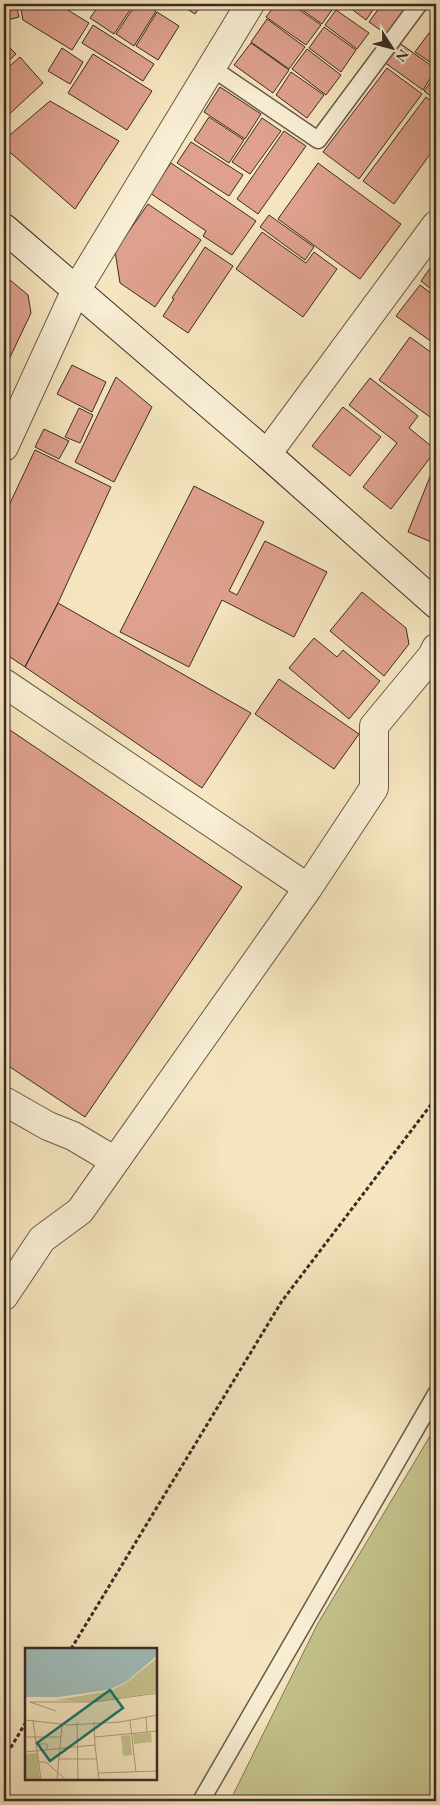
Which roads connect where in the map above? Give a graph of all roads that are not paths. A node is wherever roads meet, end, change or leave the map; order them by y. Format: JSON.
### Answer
{"nodes":[{"id":1,"x":250,"y":4,"type":"edge"},
{"id":2,"x":419,"y":4,"type":"edge"},
{"id":3,"x":212,"y":68,"type":"junction"},
{"id":4,"x":436,"y":225,"type":"edge"},
{"id":5,"x":4,"y":228,"type":"edge"},
{"id":6,"x":75,"y":292,"type":"junction"},
{"id":7,"x":4,"y":447,"type":"edge"},
{"id":8,"x":267,"y":454,"type":"junction"},
{"id":9,"x":436,"y":604,"type":"edge"},
{"id":10,"x":436,"y":648,"type":"edge"},
{"id":11,"x":4,"y":684,"type":"edge"},
{"id":12,"x":308,"y":888,"type":"junction"},
{"id":13,"x":4,"y":1101,"type":"edge"},
{"id":14,"x":115,"y":1162,"type":"junction"},
{"id":15,"x":4,"y":1296,"type":"edge"},
{"id":16,"x":436,"y":1394,"type":"edge"},
{"id":17,"x":201,"y":1801,"type":"edge"}],
"edges":[{"from":1,"to":3,"type":"street"},
{"from":2,"to":3,"type":"lane"},
{"from":3,"to":6,"type":"street"},
{"from":4,"to":8,"type":"street"},
{"from":5,"to":6,"type":"street"},
{"from":6,"to":7,"type":"street"},
{"from":6,"to":8,"type":"street"},
{"from":8,"to":9,"type":"street"},
{"from":10,"to":12,"type":"street"},
{"from":11,"to":12,"type":"street"},
{"from":12,"to":14,"type":"street"},
{"from":13,"to":14,"type":"street"},
{"from":14,"to":15,"type":"street"},
{"from":16,"to":17,"type":"lane"}]}
